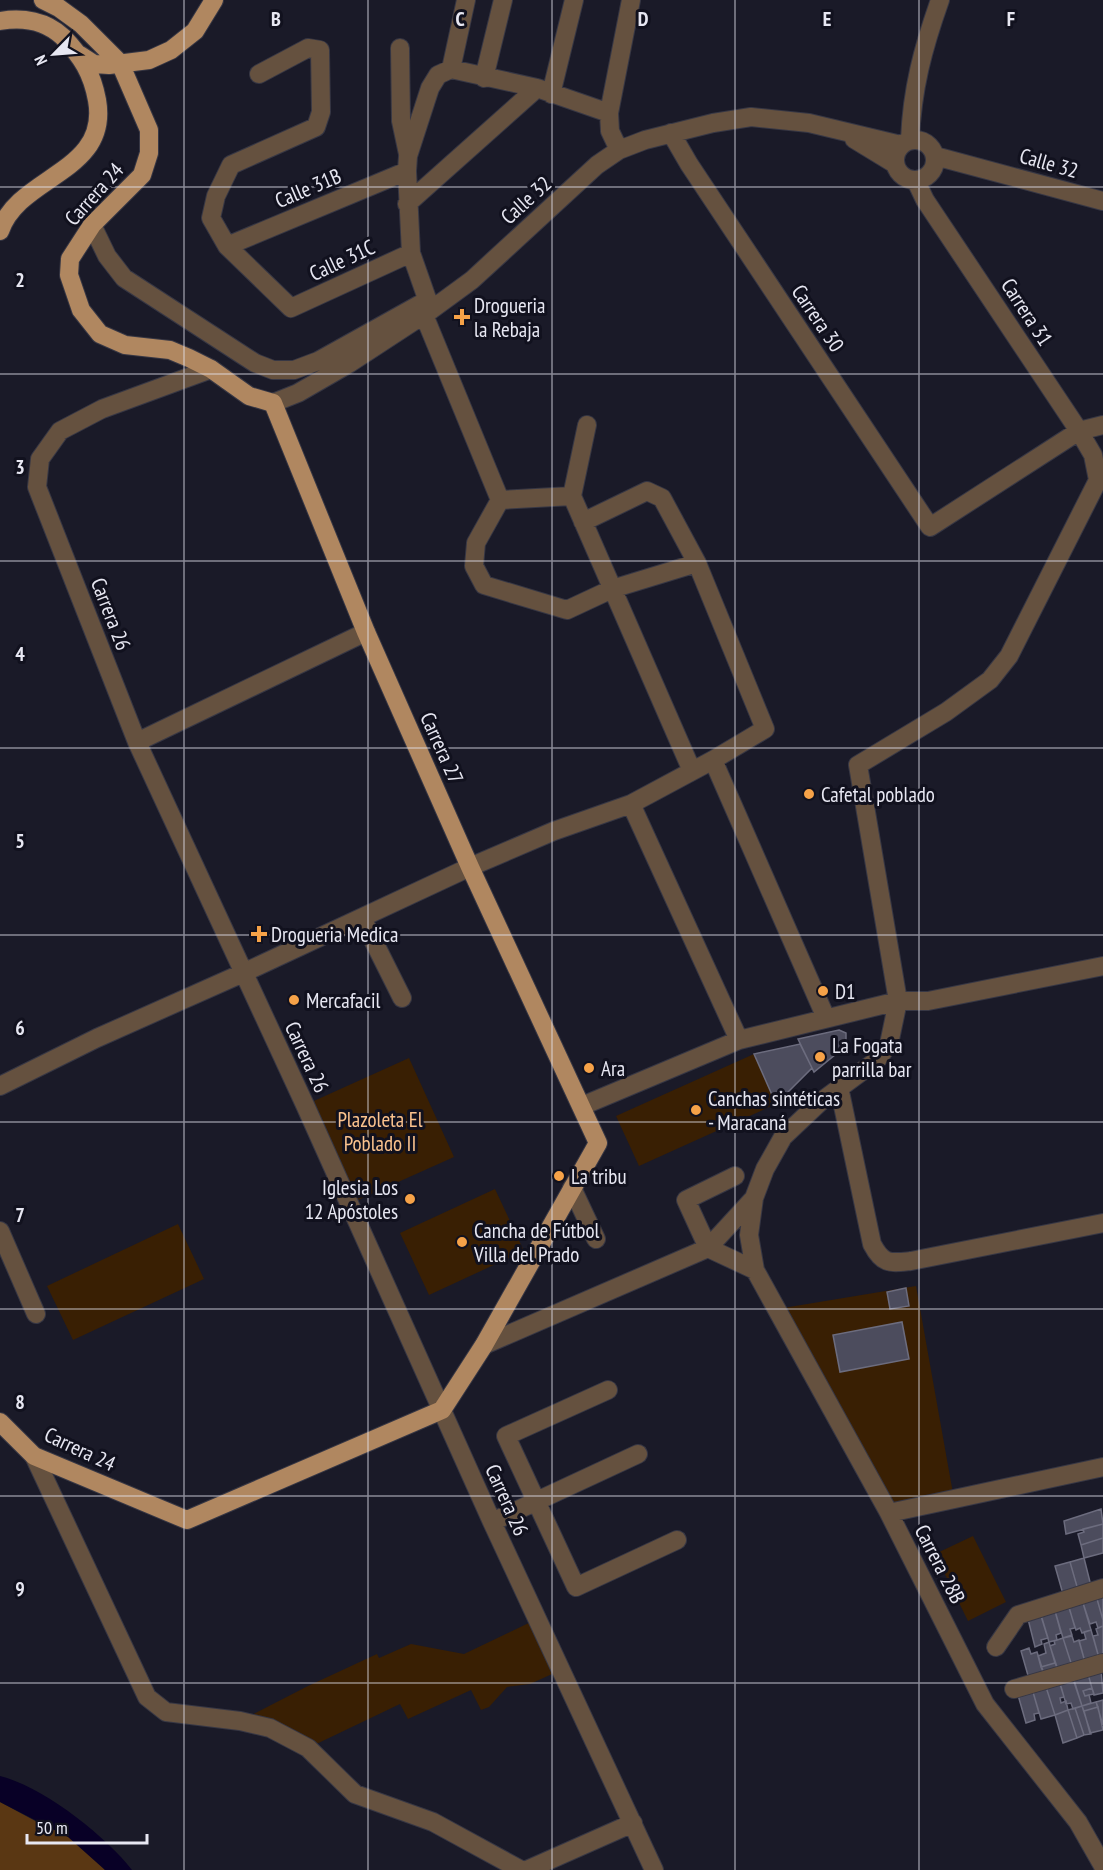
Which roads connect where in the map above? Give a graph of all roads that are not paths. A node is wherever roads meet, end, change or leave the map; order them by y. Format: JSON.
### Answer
{"nodes":[{"id":1,"x":43,"y":0,"type":"edge"},
{"id":2,"x":214,"y":0,"type":"edge"},
{"id":3,"x":466,"y":0,"type":"edge"},
{"id":4,"x":503,"y":0,"type":"edge"},
{"id":5,"x":574,"y":0,"type":"edge"},
{"id":6,"x":631,"y":0,"type":"edge"},
{"id":7,"x":940,"y":0,"type":"edge"},
{"id":8,"x":0,"y":21,"type":"edge"},
{"id":9,"x":400,"y":48,"type":"dead end"},
{"id":10,"x":80,"y":55,"type":"junction"},
{"id":11,"x":120,"y":63,"type":"junction"},
{"id":12,"x":451,"y":69,"type":"junction"},
{"id":13,"x":258,"y":74,"type":"dead end"},
{"id":14,"x":484,"y":78,"type":"junction"},
{"id":15,"x":544,"y":91,"type":"junction"},
{"id":16,"x":609,"y":113,"type":"junction"},
{"id":17,"x":840,"y":130,"type":"junction"},
{"id":18,"x":671,"y":133,"type":"junction"},
{"id":19,"x":910,"y":142,"type":"junction"},
{"id":20,"x":619,"y":150,"type":"junction"},
{"id":21,"x":408,"y":164,"type":"junction"},
{"id":22,"x":895,"y":164,"type":"junction"},
{"id":23,"x":928,"y":170,"type":"junction"},
{"id":24,"x":1103,"y":201,"type":"edge"},
{"id":25,"x":407,"y":204,"type":"junction"},
{"id":26,"x":92,"y":225,"type":"junction"},
{"id":27,"x":0,"y":231,"type":"edge"},
{"id":28,"x":227,"y":246,"type":"junction"},
{"id":29,"x":411,"y":253,"type":"junction"},
{"id":30,"x":427,"y":309,"type":"junction"},
{"id":31,"x":211,"y":369,"type":"junction"},
{"id":32,"x":273,"y":403,"type":"junction"},
{"id":33,"x":587,"y":425,"type":"dead end"},
{"id":34,"x":1103,"y":425,"type":"edge"},
{"id":35,"x":1079,"y":431,"type":"junction"},
{"id":36,"x":572,"y":496,"type":"junction"},
{"id":37,"x":500,"y":500,"type":"junction"},
{"id":38,"x":583,"y":522,"type":"junction"},
{"id":39,"x":697,"y":563,"type":"junction"},
{"id":40,"x":612,"y":589,"type":"junction"},
{"id":41,"x":366,"y":632,"type":"junction"},
{"id":42,"x":137,"y":742,"type":"junction"},
{"id":43,"x":713,"y":760,"type":"junction"},
{"id":44,"x":692,"y":771,"type":"junction"},
{"id":45,"x":631,"y":804,"type":"junction"},
{"id":46,"x":470,"y":867,"type":"junction"},
{"id":47,"x":362,"y":918,"type":"junction"},
{"id":48,"x":1103,"y":966,"type":"edge"},
{"id":49,"x":243,"y":973,"type":"junction"},
{"id":50,"x":402,"y":998,"type":"dead end"},
{"id":51,"x":898,"y":1000,"type":"junction"},
{"id":52,"x":826,"y":1018,"type":"junction"},
{"id":53,"x":739,"y":1040,"type":"junction"},
{"id":54,"x":0,"y":1086,"type":"edge"},
{"id":55,"x":839,"y":1087,"type":"junction"},
{"id":56,"x":582,"y":1106,"type":"junction"},
{"id":57,"x":735,"y":1176,"type":"dead end"},
{"id":58,"x":572,"y":1188,"type":"junction"},
{"id":59,"x":754,"y":1198,"type":"junction"},
{"id":60,"x":1103,"y":1223,"type":"edge"},
{"id":61,"x":0,"y":1231,"type":"edge"},
{"id":62,"x":596,"y":1239,"type":"dead end"},
{"id":63,"x":708,"y":1248,"type":"junction"},
{"id":64,"x":755,"y":1270,"type":"junction"},
{"id":65,"x":36,"y":1314,"type":"dead end"},
{"id":66,"x":484,"y":1345,"type":"junction"},
{"id":67,"x":608,"y":1390,"type":"dead end"},
{"id":68,"x":442,"y":1410,"type":"junction"},
{"id":69,"x":0,"y":1422,"type":"edge"},
{"id":70,"x":638,"y":1454,"type":"dead end"},
{"id":71,"x":34,"y":1456,"type":"junction"},
{"id":72,"x":1103,"y":1467,"type":"edge"},
{"id":73,"x":536,"y":1501,"type":"junction"},
{"id":74,"x":890,"y":1513,"type":"junction"},
{"id":75,"x":492,"y":1522,"type":"junction"},
{"id":76,"x":677,"y":1540,"type":"dead end"},
{"id":77,"x":1103,"y":1588,"type":"edge"},
{"id":78,"x":996,"y":1647,"type":"dead end"},
{"id":79,"x":1103,"y":1663,"type":"edge"},
{"id":80,"x":1014,"y":1689,"type":"dead end"},
{"id":81,"x":633,"y":1823,"type":"junction"},
{"id":82,"x":1103,"y":1866,"type":"edge"},
{"id":83,"x":521,"y":1870,"type":"edge"},
{"id":84,"x":527,"y":1870,"type":"edge"},
{"id":85,"x":654,"y":1870,"type":"edge"}],
"edges":[{"from":1,"to":11,"type":"main road","name":"Carrera 24"},
{"from":2,"to":11,"type":"main road"},
{"from":3,"to":12,"type":"street"},
{"from":4,"to":14,"type":"street"},
{"from":5,"to":15,"type":"street"},
{"from":6,"to":16,"type":"street"},
{"from":7,"to":19,"type":"street"},
{"from":8,"to":10,"type":"main road","name":"Carrera 24"},
{"from":9,"to":21,"type":"street"},
{"from":10,"to":11,"type":"main road"},
{"from":10,"to":27,"type":"main road","name":"Carrera 24"},
{"from":11,"to":26,"type":"main road","name":"Carrera 24"},
{"from":12,"to":14,"type":"street"},
{"from":12,"to":21,"type":"street"},
{"from":13,"to":28,"type":"street"},
{"from":14,"to":15,"type":"street"},
{"from":15,"to":16,"type":"street"},
{"from":15,"to":25,"type":"street"},
{"from":16,"to":20,"type":"street"},
{"from":17,"to":18,"type":"street","name":"Calle 32"},
{"from":17,"to":19,"type":"street","name":"Calle 32"},
{"from":17,"to":22,"type":"street","name":"Calle 32"},
{"from":18,"to":20,"type":"street","name":"Calle 32"},
{"from":18,"to":35,"type":"street","name":"Carrera 30"},
{"from":19,"to":22,"type":"street"},
{"from":19,"to":23,"type":"street"},
{"from":20,"to":30,"type":"street","name":"Calle 32"},
{"from":21,"to":25,"type":"street"},
{"from":21,"to":28,"type":"street","name":"Calle 31B"},
{"from":22,"to":23,"type":"street"},
{"from":23,"to":24,"type":"street","name":"Calle 32"},
{"from":23,"to":35,"type":"street","name":"Carrera 31"},
{"from":25,"to":29,"type":"street"},
{"from":26,"to":30,"type":"street"},
{"from":26,"to":31,"type":"main road","name":"Carrera 24"},
{"from":28,"to":29,"type":"street","name":"Calle 31C"},
{"from":29,"to":30,"type":"street"},
{"from":30,"to":32,"type":"street","name":"Calle 32"},
{"from":30,"to":37,"type":"street"},
{"from":31,"to":32,"type":"main road","name":"Carrera 24"},
{"from":31,"to":42,"type":"street","name":"Carrera 26"},
{"from":32,"to":41,"type":"main road","name":"Carrera 27"},
{"from":33,"to":36,"type":"street"},
{"from":34,"to":35,"type":"street"},
{"from":35,"to":51,"type":"street","name":"Carrera 31"},
{"from":36,"to":37,"type":"street"},
{"from":36,"to":38,"type":"street"},
{"from":37,"to":40,"type":"street"},
{"from":38,"to":39,"type":"street"},
{"from":38,"to":40,"type":"street"},
{"from":39,"to":40,"type":"street"},
{"from":39,"to":43,"type":"street"},
{"from":40,"to":44,"type":"street"},
{"from":41,"to":42,"type":"street"},
{"from":41,"to":46,"type":"main road","name":"Carrera 27"},
{"from":42,"to":49,"type":"street","name":"Carrera 26"},
{"from":43,"to":44,"type":"street"},
{"from":43,"to":52,"type":"street"},
{"from":44,"to":45,"type":"street"},
{"from":45,"to":46,"type":"street"},
{"from":45,"to":53,"type":"street"},
{"from":46,"to":47,"type":"street"},
{"from":46,"to":56,"type":"main road","name":"Carrera 27"},
{"from":47,"to":49,"type":"street"},
{"from":47,"to":50,"type":"street"},
{"from":48,"to":51,"type":"street"},
{"from":49,"to":54,"type":"street"},
{"from":49,"to":68,"type":"street","name":"Carrera 26"},
{"from":51,"to":52,"type":"street"},
{"from":51,"to":55,"type":"street"},
{"from":52,"to":53,"type":"street"},
{"from":53,"to":56,"type":"street"},
{"from":55,"to":59,"type":"street"},
{"from":55,"to":60,"type":"street"},
{"from":56,"to":58,"type":"main road","name":"Carrera 27"},
{"from":57,"to":63,"type":"street"},
{"from":58,"to":62,"type":"street"},
{"from":58,"to":66,"type":"main road"},
{"from":59,"to":63,"type":"street"},
{"from":59,"to":64,"type":"street","name":"Carrera 28B"},
{"from":61,"to":65,"type":"street"},
{"from":63,"to":64,"type":"street"},
{"from":63,"to":66,"type":"street"},
{"from":64,"to":74,"type":"street","name":"Carrera 28B"},
{"from":66,"to":68,"type":"main road"},
{"from":67,"to":73,"type":"street"},
{"from":68,"to":71,"type":"main road","name":"Carrera 24"},
{"from":68,"to":75,"type":"street","name":"Carrera 26"},
{"from":69,"to":71,"type":"main road","name":"Carrera 24"},
{"from":70,"to":73,"type":"street"},
{"from":71,"to":83,"type":"street"},
{"from":72,"to":74,"type":"street"},
{"from":73,"to":75,"type":"street"},
{"from":73,"to":76,"type":"street"},
{"from":74,"to":82,"type":"street","name":"Carrera 28B"},
{"from":75,"to":81,"type":"street","name":"Carrera 26"},
{"from":77,"to":78,"type":"street"},
{"from":79,"to":80,"type":"street"},
{"from":81,"to":84,"type":"street"},
{"from":81,"to":85,"type":"street","name":"Carrera 26"}]}
